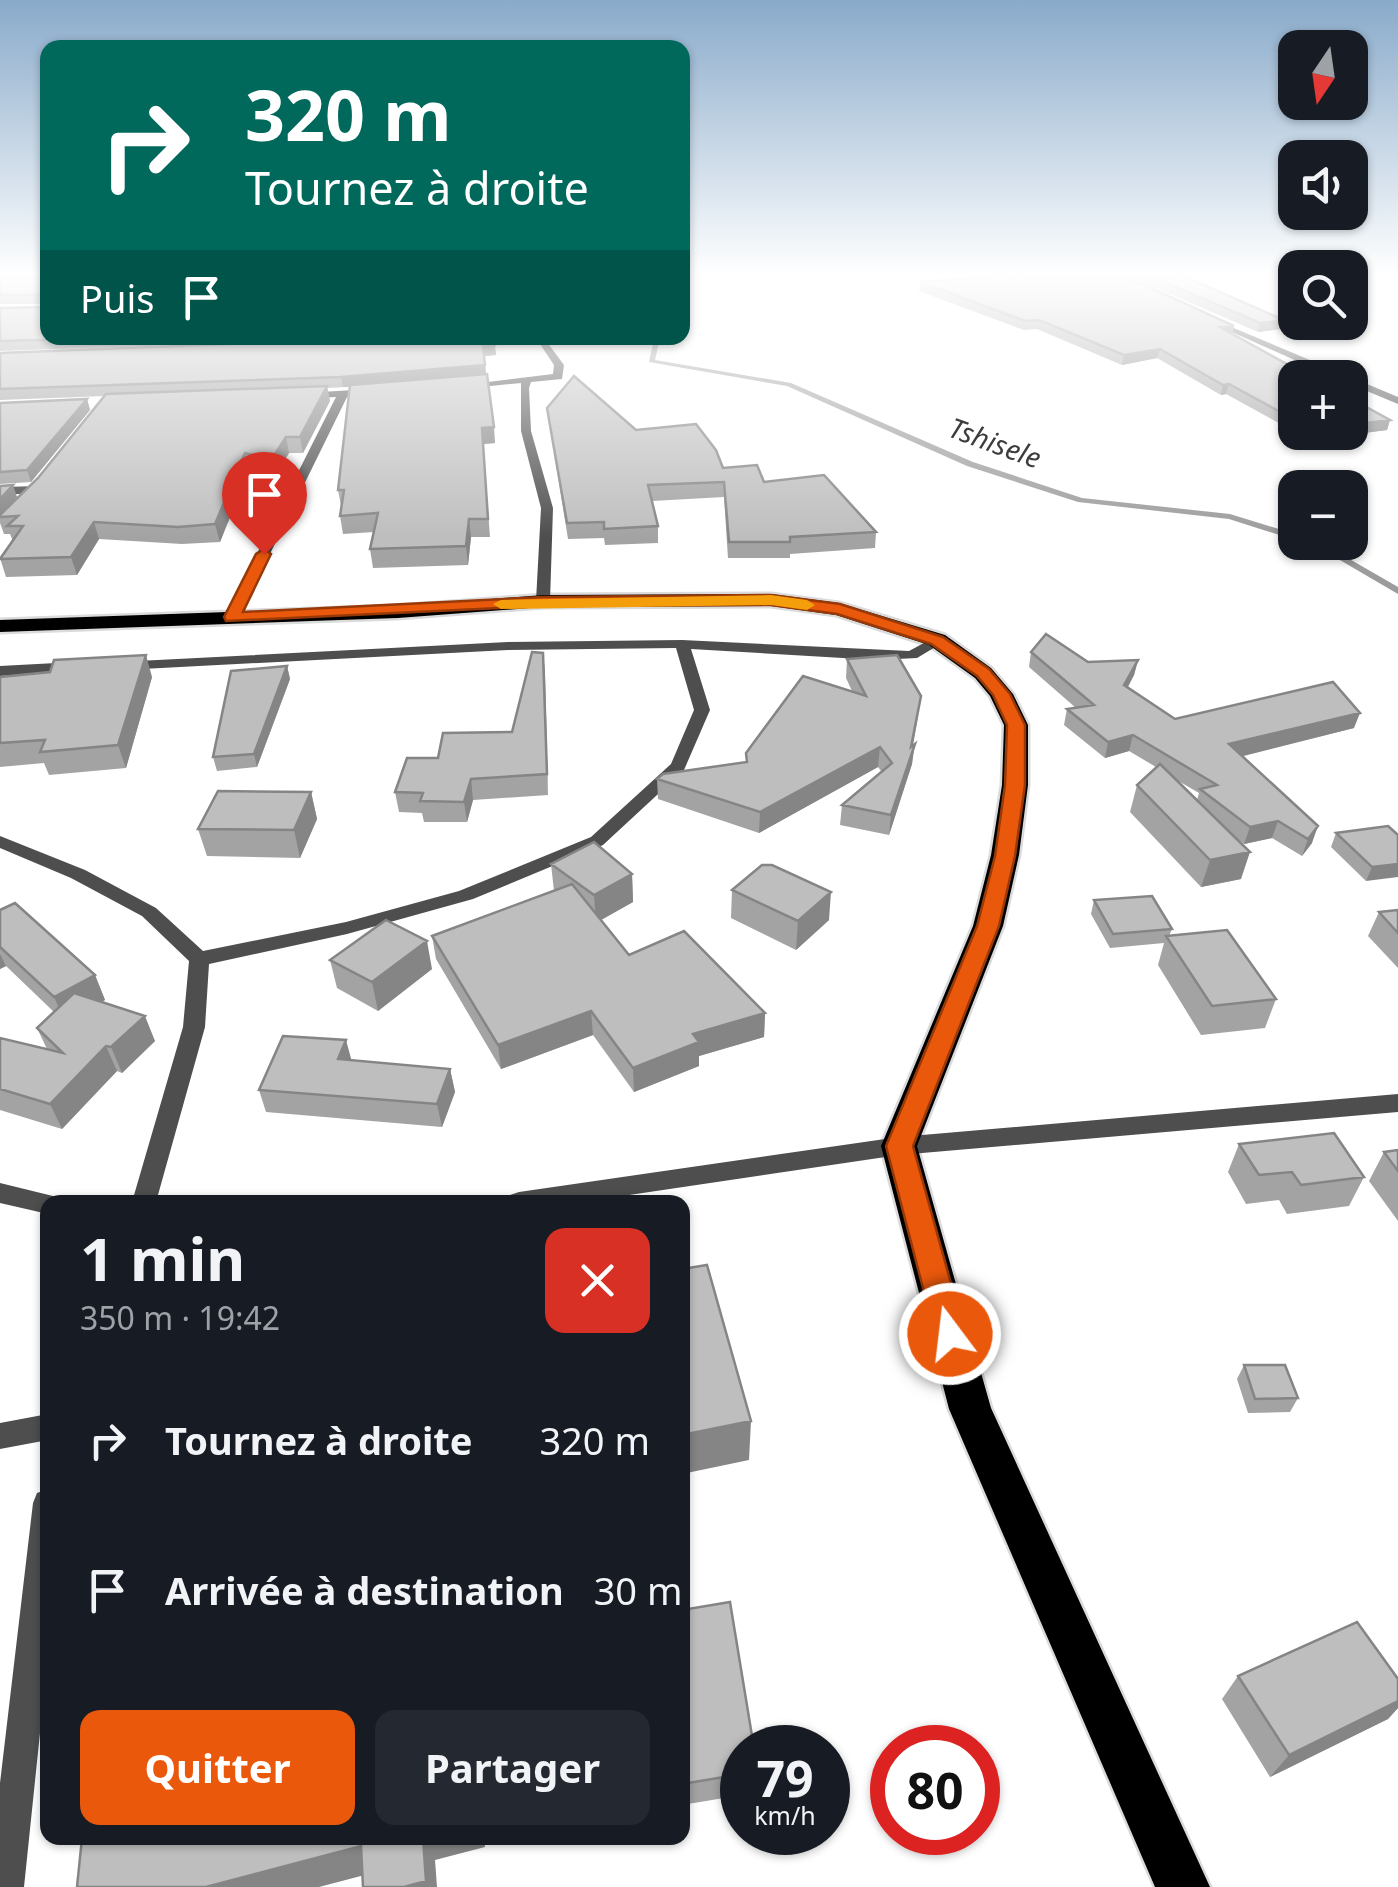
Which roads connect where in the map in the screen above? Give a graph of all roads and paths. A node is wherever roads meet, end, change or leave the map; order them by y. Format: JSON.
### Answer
{"nodes":[{"id":1,"x":557,"y":362,"type":"edge"},
{"id":2,"x":527,"y":382,"type":"junction"},
{"id":3,"x":454,"y":386,"type":"edge"},
{"id":4,"x":1368,"y":387,"type":"edge"},
{"id":5,"x":380,"y":392,"type":"edge"},
{"id":6,"x":343,"y":394,"type":"junction"},
{"id":7,"x":283,"y":397,"type":"edge"},
{"id":8,"x":1398,"y":401,"type":"edge"},
{"id":9,"x":48,"y":475,"type":"edge"},
{"id":10,"x":37,"y":490,"type":"junction"},
{"id":11,"x":0,"y":491,"type":"edge"},
{"id":12,"x":25,"y":503,"type":"edge"},
{"id":13,"x":543,"y":602,"type":"junction"},
{"id":14,"x":232,"y":617,"type":"junction"},
{"id":15,"x":0,"y":626,"type":"edge"},
{"id":16,"x":937,"y":640,"type":"junction"},
{"id":17,"x":682,"y":644,"type":"junction"},
{"id":18,"x":0,"y":670,"type":"edge"},
{"id":19,"x":0,"y":841,"type":"edge"},
{"id":20,"x":199,"y":960,"type":"junction"},
{"id":21,"x":1398,"y":1103,"type":"edge"},
{"id":22,"x":899,"y":1146,"type":"junction"},
{"id":23,"x":0,"y":1193,"type":"edge"},
{"id":24,"x":146,"y":1195,"type":"edge"},
{"id":25,"x":567,"y":1195,"type":"edge"},
{"id":26,"x":40,"y":1202,"type":"edge"},
{"id":27,"x":40,"y":1428,"type":"edge"},
{"id":28,"x":0,"y":1436,"type":"edge"},
{"id":29,"x":40,"y":1576,"type":"edge"},
{"id":30,"x":6,"y":1887,"type":"edge"},
{"id":31,"x":1183,"y":1887,"type":"edge"}],
"edges":[{"from":1,"to":2,"type":"street"},
{"from":2,"to":3,"type":"street"},
{"from":2,"to":13,"type":"street"},
{"from":4,"to":8,"type":"street"},
{"from":5,"to":6,"type":"street"},
{"from":6,"to":7,"type":"street"},
{"from":6,"to":14,"type":"street"},
{"from":9,"to":10,"type":"street"},
{"from":10,"to":11,"type":"street"},
{"from":10,"to":12,"type":"street"},
{"from":13,"to":14,"type":"highway"},
{"from":13,"to":16,"type":"highway"},
{"from":14,"to":15,"type":"highway"},
{"from":16,"to":17,"type":"street"},
{"from":16,"to":22,"type":"highway"},
{"from":17,"to":18,"type":"street"},
{"from":17,"to":20,"type":"street"},
{"from":19,"to":20,"type":"street"},
{"from":20,"to":24,"type":"street"},
{"from":21,"to":22,"type":"street"},
{"from":22,"to":25,"type":"street"},
{"from":22,"to":31,"type":"highway"},
{"from":23,"to":26,"type":"street"},
{"from":27,"to":28,"type":"street"},
{"from":29,"to":30,"type":"street"}]}
